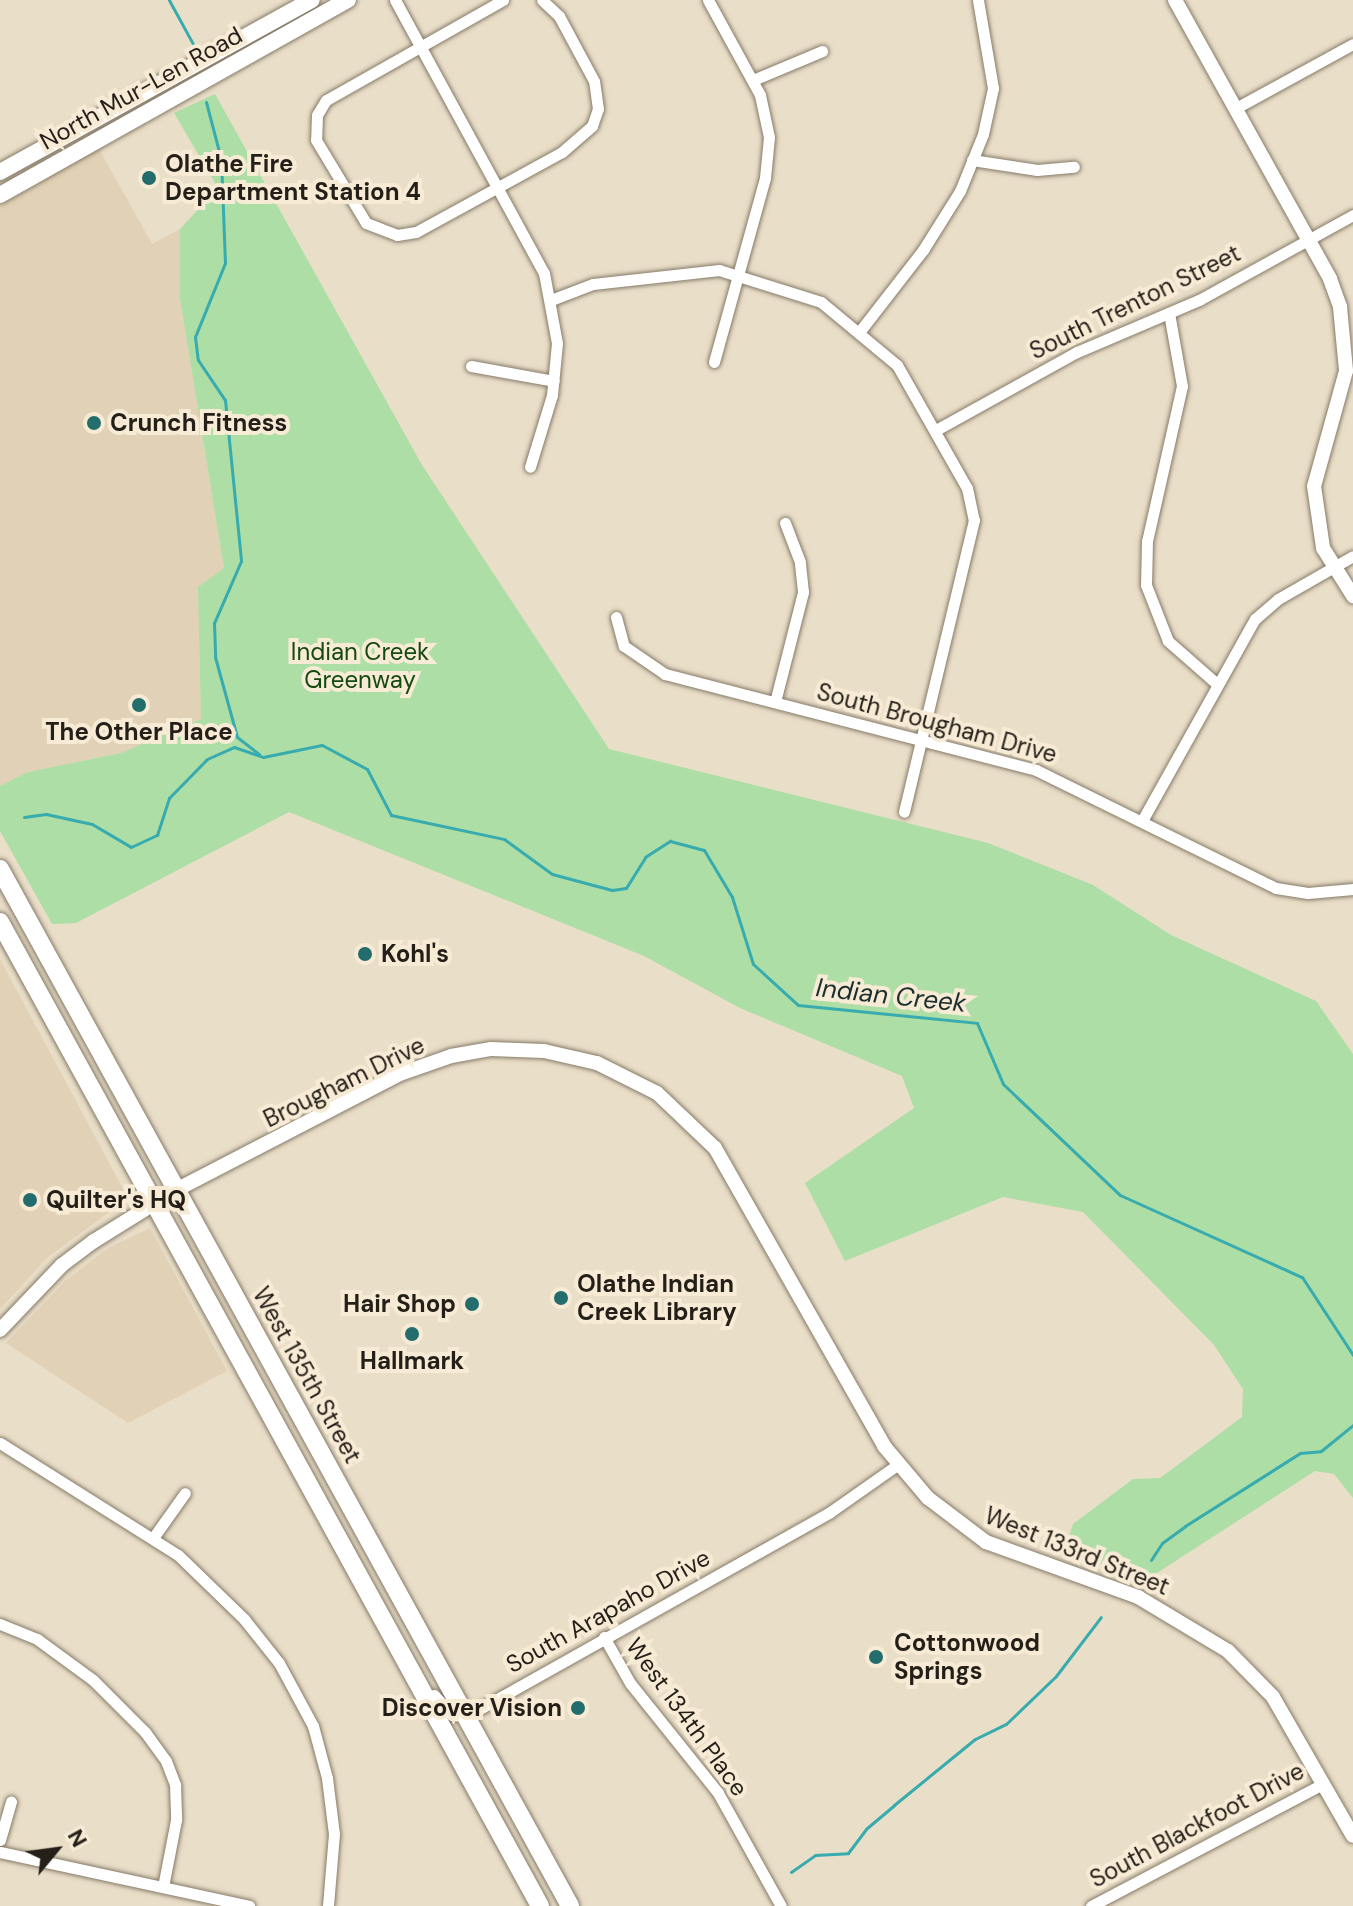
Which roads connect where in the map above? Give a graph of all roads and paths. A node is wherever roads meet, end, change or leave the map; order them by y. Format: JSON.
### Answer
{"nodes":[{"id":1,"x":312,"y":0,"type":"edge"},
{"id":2,"x":348,"y":0,"type":"edge"},
{"id":3,"x":395,"y":0,"type":"edge"},
{"id":4,"x":503,"y":0,"type":"edge"},
{"id":5,"x":542,"y":0,"type":"edge"},
{"id":6,"x":708,"y":0,"type":"edge"},
{"id":7,"x":978,"y":0,"type":"edge"},
{"id":8,"x":1175,"y":0,"type":"edge"},
{"id":9,"x":1353,"y":44,"type":"edge"},
{"id":10,"x":420,"y":45,"type":"junction"},
{"id":11,"x":822,"y":51,"type":"dead end"},
{"id":12,"x":753,"y":80,"type":"junction"},
{"id":13,"x":1236,"y":108,"type":"junction"},
{"id":14,"x":972,"y":160,"type":"junction"},
{"id":15,"x":1074,"y":167,"type":"dead end"},
{"id":16,"x":0,"y":172,"type":"edge"},
{"id":17,"x":498,"y":187,"type":"junction"},
{"id":18,"x":0,"y":195,"type":"edge"},
{"id":19,"x":1353,"y":215,"type":"edge"},
{"id":20,"x":1309,"y":239,"type":"junction"},
{"id":21,"x":739,"y":275,"type":"junction"},
{"id":22,"x":551,"y":300,"type":"junction"},
{"id":23,"x":1169,"y":313,"type":"junction"},
{"id":24,"x":860,"y":331,"type":"junction"},
{"id":25,"x":714,"y":362,"type":"dead end"},
{"id":26,"x":471,"y":366,"type":"dead end"},
{"id":27,"x":554,"y":381,"type":"junction"},
{"id":28,"x":936,"y":430,"type":"junction"},
{"id":29,"x":530,"y":467,"type":"dead end"},
{"id":30,"x":785,"y":523,"type":"dead end"},
{"id":31,"x":1353,"y":556,"type":"edge"},
{"id":32,"x":1334,"y":567,"type":"junction"},
{"id":33,"x":1353,"y":596,"type":"edge"},
{"id":34,"x":616,"y":617,"type":"dead end"},
{"id":35,"x":1216,"y":683,"type":"junction"},
{"id":36,"x":775,"y":702,"type":"junction"},
{"id":37,"x":923,"y":739,"type":"junction"},
{"id":38,"x":904,"y":812,"type":"dead end"},
{"id":39,"x":1143,"y":819,"type":"junction"},
{"id":40,"x":0,"y":869,"type":"edge"},
{"id":41,"x":1353,"y":889,"type":"edge"},
{"id":42,"x":0,"y":922,"type":"edge"},
{"id":43,"x":176,"y":1190,"type":"junction"},
{"id":44,"x":155,"y":1204,"type":"junction"},
{"id":45,"x":798,"y":1291,"type":"joint"},
{"id":46,"x":0,"y":1330,"type":"edge"},
{"id":47,"x":0,"y":1443,"type":"edge"},
{"id":48,"x":897,"y":1465,"type":"junction"},
{"id":49,"x":185,"y":1493,"type":"dead end"},
{"id":50,"x":153,"y":1538,"type":"junction"},
{"id":51,"x":374,"y":1606,"type":"junction"},
{"id":52,"x":0,"y":1624,"type":"edge"},
{"id":53,"x":604,"y":1637,"type":"junction"},
{"id":54,"x":467,"y":1716,"type":"junction"},
{"id":55,"x":1324,"y":1783,"type":"junction"},
{"id":56,"x":11,"y":1802,"type":"dead end"},
{"id":57,"x":1353,"y":1836,"type":"edge"},
{"id":58,"x":0,"y":1840,"type":"edge"},
{"id":59,"x":0,"y":1852,"type":"edge"},
{"id":60,"x":163,"y":1887,"type":"junction"},
{"id":61,"x":249,"y":1906,"type":"edge"},
{"id":62,"x":328,"y":1906,"type":"edge"},
{"id":63,"x":540,"y":1906,"type":"edge"},
{"id":64,"x":570,"y":1906,"type":"edge"},
{"id":65,"x":781,"y":1906,"type":"edge"},
{"id":66,"x":1091,"y":1906,"type":"edge"}],
"edges":[{"from":1,"to":16,"type":"main road","name":"North Mur-Len Road"},
{"from":2,"to":18,"type":"main road","name":"North Mur-Len Road"},
{"from":3,"to":10,"type":"street"},
{"from":4,"to":10,"type":"street"},
{"from":5,"to":17,"type":"street"},
{"from":6,"to":12,"type":"street"},
{"from":7,"to":14,"type":"street"},
{"from":8,"to":13,"type":"street"},
{"from":9,"to":13,"type":"street"},
{"from":10,"to":17,"type":"street"},
{"from":10,"to":17,"type":"street"},
{"from":11,"to":12,"type":"street"},
{"from":12,"to":21,"type":"street"},
{"from":13,"to":20,"type":"street"},
{"from":14,"to":15,"type":"street"},
{"from":14,"to":24,"type":"street"},
{"from":17,"to":22,"type":"street"},
{"from":19,"to":20,"type":"street","name":"South Trenton Street"},
{"from":20,"to":23,"type":"street","name":"South Trenton Street"},
{"from":20,"to":32,"type":"street"},
{"from":21,"to":22,"type":"street"},
{"from":21,"to":24,"type":"street"},
{"from":21,"to":25,"type":"street"},
{"from":22,"to":27,"type":"street"},
{"from":23,"to":28,"type":"street","name":"South Trenton Street"},
{"from":23,"to":35,"type":"street"},
{"from":24,"to":28,"type":"street"},
{"from":26,"to":27,"type":"street"},
{"from":27,"to":29,"type":"street"},
{"from":28,"to":37,"type":"street"},
{"from":30,"to":36,"type":"street"},
{"from":31,"to":32,"type":"street"},
{"from":32,"to":33,"type":"street"},
{"from":32,"to":35,"type":"street"},
{"from":34,"to":36,"type":"street","name":"South Brougham Drive"},
{"from":35,"to":39,"type":"street"},
{"from":36,"to":37,"type":"street","name":"South Brougham Drive"},
{"from":37,"to":38,"type":"street"},
{"from":37,"to":39,"type":"street","name":"South Brougham Drive"},
{"from":39,"to":41,"type":"street","name":"South Brougham Drive"},
{"from":40,"to":43,"type":"main road","name":"West 135th Street"},
{"from":42,"to":44,"type":"main road"},
{"from":43,"to":44,"type":"street","name":"Brougham Drive"},
{"from":43,"to":45,"type":"street","name":"Brougham Drive"},
{"from":43,"to":54,"type":"main road","name":"West 135th Street"},
{"from":44,"to":46,"type":"street","name":"Brougham Drive"},
{"from":44,"to":51,"type":"main road"},
{"from":45,"to":48,"type":"street","name":"West 133rd Street"},
{"from":47,"to":50,"type":"street"},
{"from":48,"to":53,"type":"street","name":"South Arapaho Drive"},
{"from":48,"to":55,"type":"street","name":"West 133rd Street"},
{"from":49,"to":50,"type":"street"},
{"from":50,"to":62,"type":"street"},
{"from":51,"to":54,"type":"street"},
{"from":51,"to":63,"type":"main road"},
{"from":52,"to":60,"type":"street"},
{"from":53,"to":54,"type":"street","name":"South Arapaho Drive"},
{"from":53,"to":65,"type":"street","name":"West 134th Place"},
{"from":54,"to":64,"type":"main road","name":"West 135th Street"},
{"from":55,"to":57,"type":"street","name":"West 133rd Street"},
{"from":55,"to":66,"type":"street","name":"South Blackfoot Drive"},
{"from":56,"to":58,"type":"street"},
{"from":59,"to":60,"type":"street"},
{"from":60,"to":61,"type":"street"}]}
